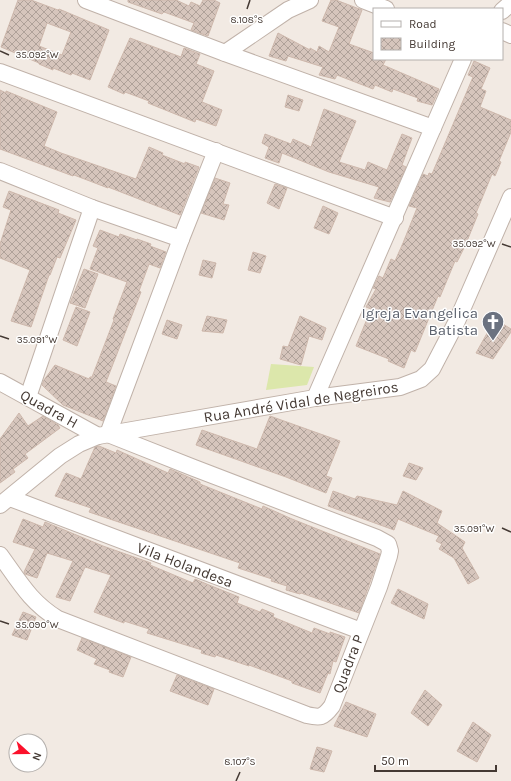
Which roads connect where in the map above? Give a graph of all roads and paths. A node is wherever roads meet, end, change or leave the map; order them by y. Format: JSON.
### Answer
{"nodes":[{"id":1,"x":86,"y":0,"type":"edge"},
{"id":2,"x":310,"y":0,"type":"edge"},
{"id":3,"x":362,"y":0,"type":"edge"},
{"id":4,"x":511,"y":3,"type":"edge"},
{"id":5,"x":383,"y":8,"type":"edge"},
{"id":6,"x":503,"y":10,"type":"edge"},
{"id":7,"x":225,"y":53,"type":"junction"},
{"id":8,"x":463,"y":60,"type":"edge"},
{"id":9,"x":0,"y":72,"type":"edge"},
{"id":10,"x":433,"y":128,"type":"junction"},
{"id":11,"x":216,"y":151,"type":"junction"},
{"id":12,"x":0,"y":173,"type":"edge"},
{"id":13,"x":511,"y":197,"type":"edge"},
{"id":14,"x":92,"y":208,"type":"junction"},
{"id":15,"x":395,"y":218,"type":"junction"},
{"id":16,"x":181,"y":239,"type":"junction"},
{"id":17,"x":0,"y":382,"type":"edge"},
{"id":18,"x":28,"y":397,"type":"junction"},
{"id":19,"x":315,"y":398,"type":"junction"},
{"id":20,"x":103,"y":435,"type":"junction"},
{"id":21,"x":5,"y":501,"type":"edge"},
{"id":22,"x":0,"y":555,"type":"edge"},
{"id":23,"x":361,"y":632,"type":"junction"}],
"edges":[{"from":1,"to":7,"type":"street"},
{"from":2,"to":7,"type":"street"},
{"from":3,"to":5,"type":"street"},
{"from":4,"to":6,"type":"street"},
{"from":7,"to":10,"type":"street"},
{"from":8,"to":10,"type":"street"},
{"from":9,"to":11,"type":"street"},
{"from":10,"to":15,"type":"street"},
{"from":11,"to":15,"type":"street"},
{"from":11,"to":16,"type":"street"},
{"from":12,"to":14,"type":"street"},
{"from":13,"to":19,"type":"street","name":"Rua André Vidal de Negreiros"},
{"from":14,"to":16,"type":"street"},
{"from":14,"to":18,"type":"street"},
{"from":15,"to":19,"type":"street"},
{"from":16,"to":20,"type":"street"},
{"from":17,"to":18,"type":"street","name":"Quadra H"},
{"from":18,"to":20,"type":"street","name":"Quadra H"},
{"from":19,"to":20,"type":"street","name":"Rua André Vidal de Negreiros"},
{"from":20,"to":21,"type":"street","name":"Rua André Vidal de Negreiros"},
{"from":20,"to":23,"type":"street","name":"Quadra P"},
{"from":21,"to":23,"type":"street","name":"Vila Holandesa"},
{"from":22,"to":23,"type":"street","name":"Quadra P"}]}
